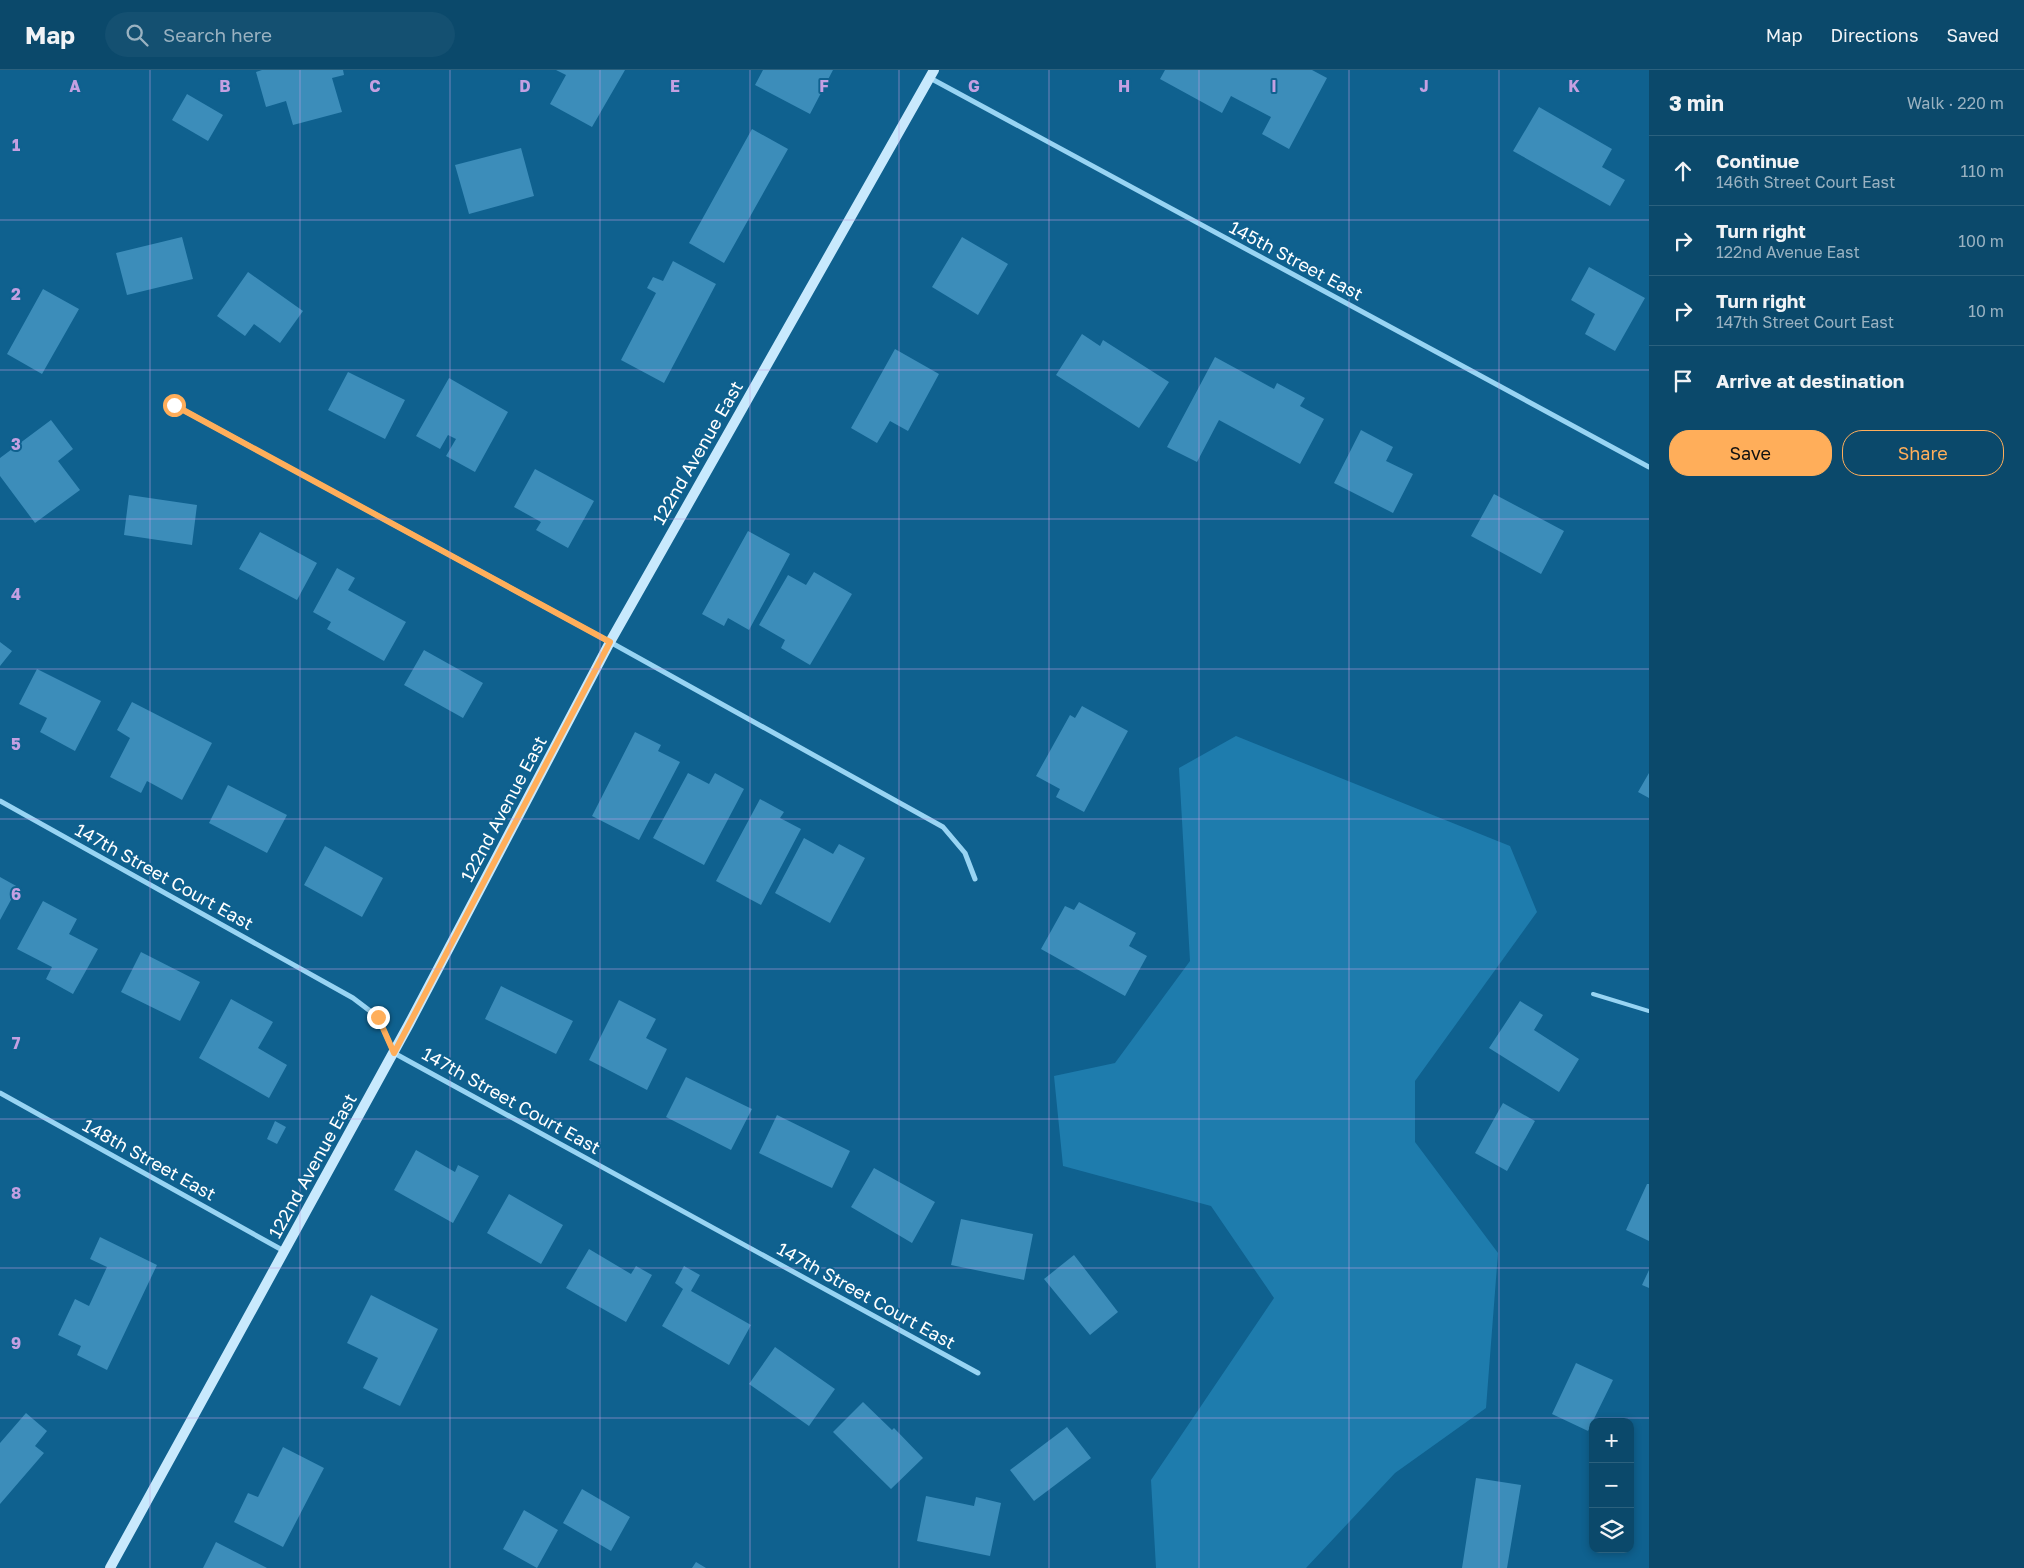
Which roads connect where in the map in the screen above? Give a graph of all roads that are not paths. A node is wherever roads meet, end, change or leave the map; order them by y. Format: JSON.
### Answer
{"nodes":[{"id":1,"x":932,"y":74,"type":"edge"},
{"id":2,"x":174,"y":405,"type":"dead end"},
{"id":3,"x":1649,"y":467,"type":"edge"},
{"id":4,"x":610,"y":642,"type":"junction"},
{"id":5,"x":0,"y":801,"type":"edge"},
{"id":6,"x":975,"y":879,"type":"dead end"},
{"id":7,"x":1593,"y":994,"type":"dead end"},
{"id":8,"x":1649,"y":1011,"type":"edge"},
{"id":9,"x":394,"y":1053,"type":"junction"},
{"id":10,"x":0,"y":1093,"type":"edge"},
{"id":11,"x":284,"y":1250,"type":"junction"},
{"id":12,"x":978,"y":1373,"type":"dead end"},
{"id":13,"x":110,"y":1568,"type":"edge"}],
"edges":[{"from":1,"to":3,"type":"street","name":"145th Street East"},
{"from":1,"to":4,"type":"main road","name":"122nd Avenue East"},
{"from":2,"to":4,"type":"street"},
{"from":4,"to":6,"type":"street"},
{"from":4,"to":9,"type":"main road","name":"122nd Avenue East"},
{"from":5,"to":9,"type":"street","name":"147th Street Court East"},
{"from":7,"to":8,"type":"lane"},
{"from":9,"to":11,"type":"main road","name":"122nd Avenue East"},
{"from":9,"to":12,"type":"street","name":"147th Street Court East"},
{"from":10,"to":11,"type":"street","name":"148th Street East"},
{"from":11,"to":13,"type":"main road","name":"122nd Avenue East"}]}
